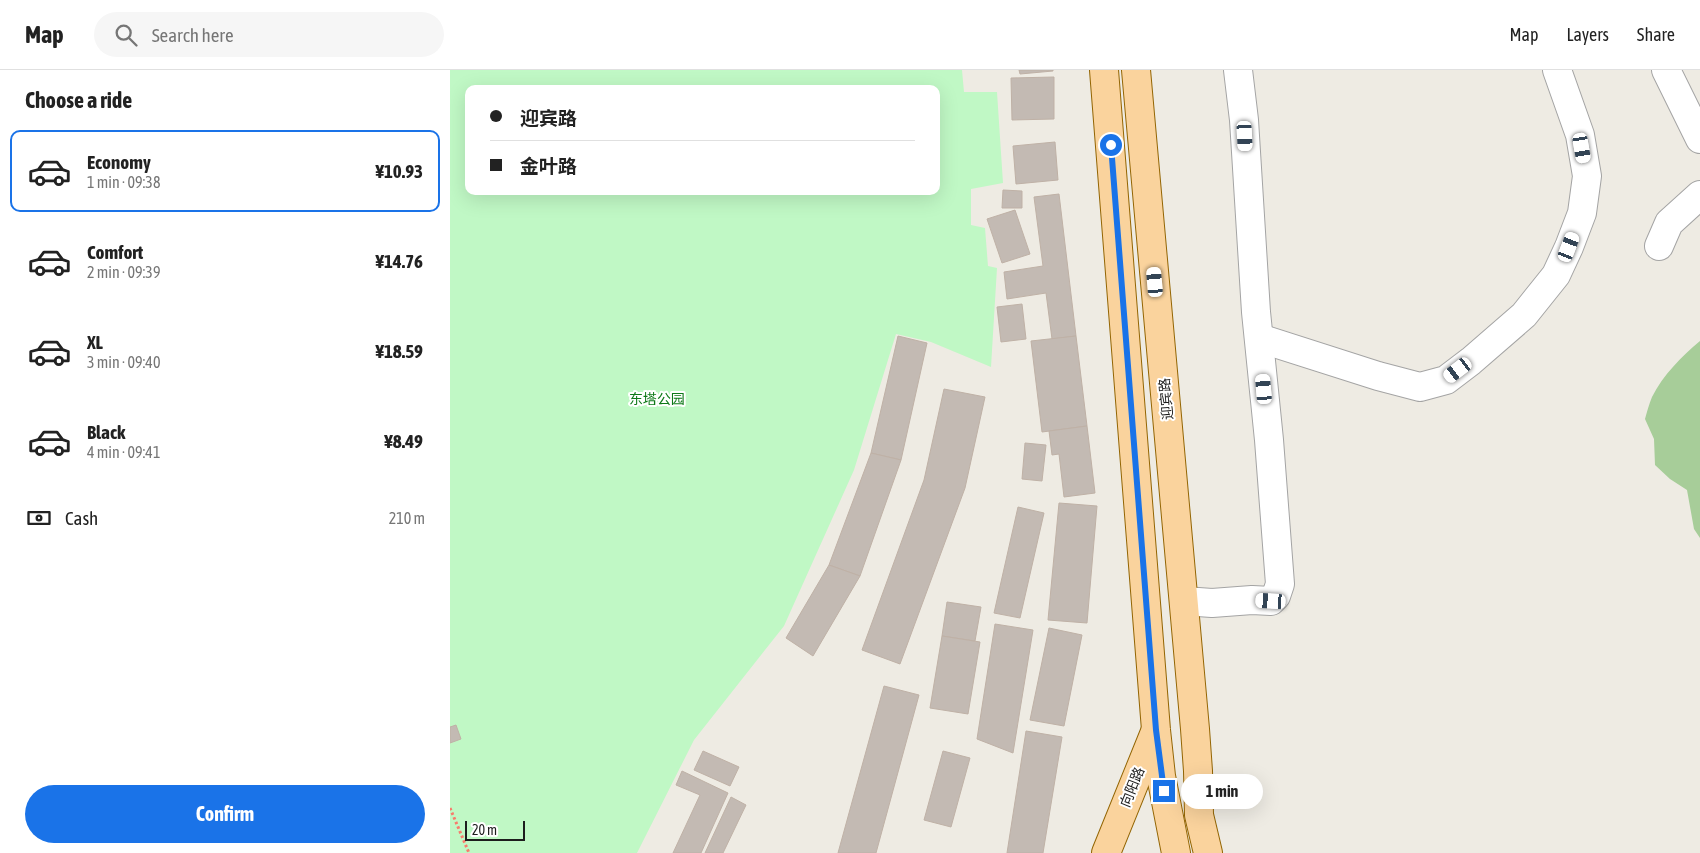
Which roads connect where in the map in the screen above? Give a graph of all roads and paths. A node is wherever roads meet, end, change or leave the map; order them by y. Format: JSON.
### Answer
{"nodes":[{"id":1,"x":1104,"y":70,"type":"edge"},
{"id":2,"x":1136,"y":70,"type":"edge"},
{"id":3,"x":1238,"y":70,"type":"edge"},
{"id":4,"x":1557,"y":70,"type":"edge"},
{"id":5,"x":1666,"y":70,"type":"edge"},
{"id":6,"x":1700,"y":139,"type":"edge"},
{"id":7,"x":1700,"y":194,"type":"edge"},
{"id":8,"x":1659,"y":246,"type":"dead end"},
{"id":9,"x":1259,"y":338,"type":"junction"},
{"id":10,"x":1184,"y":601,"type":"junction"},
{"id":11,"x":1195,"y":728,"type":"junction"},
{"id":12,"x":1156,"y":730,"type":"junction"},
{"id":13,"x":450,"y":808,"type":"edge"},
{"id":14,"x":469,"y":853,"type":"edge"},
{"id":15,"x":1106,"y":853,"type":"edge"},
{"id":16,"x":1176,"y":853,"type":"edge"},
{"id":17,"x":1208,"y":853,"type":"edge"}],
"edges":[{"from":1,"to":12,"type":"main road"},
{"from":2,"to":10,"type":"main road","name":"迎宾路"},
{"from":3,"to":9,"type":"street"},
{"from":4,"to":9,"type":"street"},
{"from":5,"to":6,"type":"street"},
{"from":7,"to":8,"type":"street"},
{"from":9,"to":10,"type":"street"},
{"from":10,"to":11,"type":"main road","name":"迎宾路"},
{"from":11,"to":12,"type":"main road"},
{"from":11,"to":17,"type":"main road","name":"迎宾路"},
{"from":12,"to":15,"type":"main road","name":"向阳路"},
{"from":12,"to":16,"type":"main road"},
{"from":13,"to":14,"type":"path"}]}
